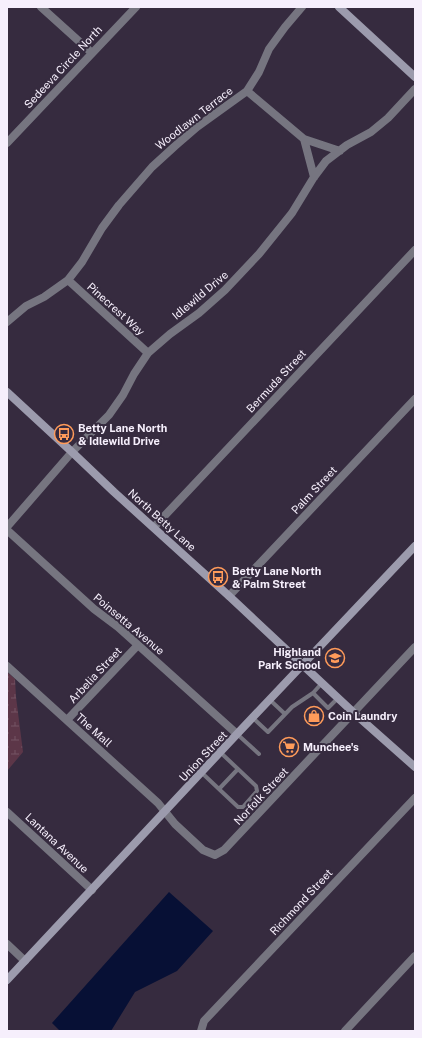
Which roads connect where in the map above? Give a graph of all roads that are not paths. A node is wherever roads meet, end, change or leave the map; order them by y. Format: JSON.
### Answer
{"nodes":[{"id":1,"x":41,"y":7,"type":"edge"},
{"id":2,"x":136,"y":7,"type":"edge"},
{"id":3,"x":302,"y":7,"type":"edge"},
{"id":4,"x":339,"y":7,"type":"edge"},
{"id":5,"x":92,"y":53,"type":"junction"},
{"id":6,"x":415,"y":77,"type":"edge"},
{"id":7,"x":415,"y":89,"type":"edge"},
{"id":8,"x":247,"y":91,"type":"junction"},
{"id":9,"x":10,"y":134,"type":"edge"},
{"id":10,"x":304,"y":139,"type":"junction"},
{"id":11,"x":7,"y":143,"type":"edge"},
{"id":12,"x":340,"y":151,"type":"junction"},
{"id":13,"x":314,"y":177,"type":"junction"},
{"id":14,"x":415,"y":250,"type":"edge"},
{"id":15,"x":68,"y":280,"type":"junction"},
{"id":16,"x":7,"y":322,"type":"edge"},
{"id":17,"x":148,"y":353,"type":"junction"},
{"id":18,"x":7,"y":392,"type":"edge"},
{"id":19,"x":415,"y":399,"type":"edge"},
{"id":20,"x":72,"y":452,"type":"junction"},
{"id":21,"x":7,"y":527,"type":"edge"},
{"id":22,"x":154,"y":527,"type":"junction"},
{"id":23,"x":7,"y":530,"type":"edge"},
{"id":24,"x":415,"y":546,"type":"edge"},
{"id":25,"x":229,"y":596,"type":"junction"},
{"id":26,"x":138,"y":645,"type":"junction"},
{"id":27,"x":415,"y":647,"type":"edge"},
{"id":28,"x":303,"y":665,"type":"junction"},
{"id":29,"x":7,"y":666,"type":"edge"},
{"id":30,"x":322,"y":683,"type":"junction"},
{"id":31,"x":313,"y":693,"type":"junction"},
{"id":32,"x":338,"y":698,"type":"junction"},
{"id":33,"x":270,"y":700,"type":"junction"},
{"id":34,"x":354,"y":713,"type":"junction"},
{"id":35,"x":285,"y":714,"type":"junction"},
{"id":36,"x":253,"y":718,"type":"junction"},
{"id":37,"x":67,"y":720,"type":"junction"},
{"id":38,"x":237,"y":734,"type":"junction"},
{"id":39,"x":220,"y":752,"type":"junction"},
{"id":40,"x":259,"y":754,"type":"dead end"},
{"id":41,"x":415,"y":767,"type":"edge"},
{"id":42,"x":238,"y":769,"type":"junction"},
{"id":43,"x":202,"y":773,"type":"junction"},
{"id":44,"x":219,"y":789,"type":"junction"},
{"id":45,"x":415,"y":798,"type":"edge"},
{"id":46,"x":7,"y":812,"type":"edge"},
{"id":47,"x":165,"y":812,"type":"junction"},
{"id":48,"x":92,"y":890,"type":"junction"},
{"id":49,"x":7,"y":944,"type":"edge"},
{"id":50,"x":415,"y":956,"type":"edge"},
{"id":51,"x":25,"y":961,"type":"junction"},
{"id":52,"x":7,"y":980,"type":"edge"},
{"id":53,"x":201,"y":1031,"type":"edge"},
{"id":54,"x":345,"y":1031,"type":"edge"}],
"edges":[{"from":1,"to":5,"type":"street"},
{"from":2,"to":5,"type":"street","name":"Sedeeva Circle North"},
{"from":3,"to":8,"type":"street","name":"Woodlawn Terrace"},
{"from":4,"to":6,"type":"street"},
{"from":5,"to":9,"type":"street","name":"Sedeeva Circle North"},
{"from":7,"to":12,"type":"street","name":"Idlewild Drive"},
{"from":8,"to":10,"type":"street"},
{"from":8,"to":15,"type":"street","name":"Woodlawn Terrace"},
{"from":9,"to":11,"type":"street","name":"Sedeeva Circle North"},
{"from":10,"to":12,"type":"street"},
{"from":10,"to":13,"type":"street"},
{"from":12,"to":13,"type":"street","name":"Idlewild Drive"},
{"from":13,"to":17,"type":"street","name":"Idlewild Drive"},
{"from":14,"to":22,"type":"street","name":"Bermuda Street"},
{"from":15,"to":16,"type":"street","name":"Woodlawn Terrace"},
{"from":15,"to":17,"type":"street","name":"Pinecrest Way"},
{"from":17,"to":20,"type":"street","name":"Idlewild Drive"},
{"from":18,"to":20,"type":"street","name":"North Betty Lane"},
{"from":19,"to":25,"type":"street","name":"Palm Street"},
{"from":20,"to":21,"type":"street","name":"Idlewild Drive"},
{"from":20,"to":22,"type":"street","name":"North Betty Lane"},
{"from":22,"to":25,"type":"street","name":"North Betty Lane"},
{"from":23,"to":26,"type":"street","name":"Poinsetta Avenue"},
{"from":24,"to":28,"type":"street","name":"Union Street"},
{"from":25,"to":28,"type":"street","name":"North Betty Lane"},
{"from":26,"to":37,"type":"street","name":"Arbelia Street"},
{"from":26,"to":38,"type":"street","name":"Poinsetta Avenue"},
{"from":27,"to":34,"type":"street","name":"Norfolk Street"},
{"from":28,"to":30,"type":"street","name":"North Betty Lane"},
{"from":28,"to":33,"type":"street","name":"Union Street"},
{"from":29,"to":37,"type":"street","name":"The Mall"},
{"from":30,"to":31,"type":"lane"},
{"from":30,"to":32,"type":"street","name":"North Betty Lane"},
{"from":31,"to":32,"type":"lane"},
{"from":31,"to":35,"type":"lane"},
{"from":32,"to":34,"type":"street","name":"North Betty Lane"},
{"from":33,"to":35,"type":"lane"},
{"from":33,"to":36,"type":"street","name":"Union Street"},
{"from":34,"to":41,"type":"street","name":"North Betty Lane"},
{"from":34,"to":47,"type":"street","name":"Norfolk Street"},
{"from":35,"to":36,"type":"lane"},
{"from":36,"to":38,"type":"street","name":"Union Street"},
{"from":37,"to":47,"type":"street","name":"The Mall"},
{"from":38,"to":39,"type":"street","name":"Union Street"},
{"from":38,"to":40,"type":"lane"},
{"from":39,"to":42,"type":"lane"},
{"from":39,"to":43,"type":"street","name":"Union Street"},
{"from":42,"to":44,"type":"lane"},
{"from":42,"to":44,"type":"lane"},
{"from":43,"to":44,"type":"lane"},
{"from":43,"to":47,"type":"street","name":"Union Street"},
{"from":45,"to":53,"type":"street","name":"Richmond Street"},
{"from":46,"to":48,"type":"street","name":"Lantana Avenue"},
{"from":47,"to":48,"type":"street","name":"Union Street"},
{"from":48,"to":51,"type":"street","name":"Union Street"},
{"from":49,"to":51,"type":"street"},
{"from":50,"to":54,"type":"street"},
{"from":51,"to":52,"type":"street","name":"Union Street"}]}
